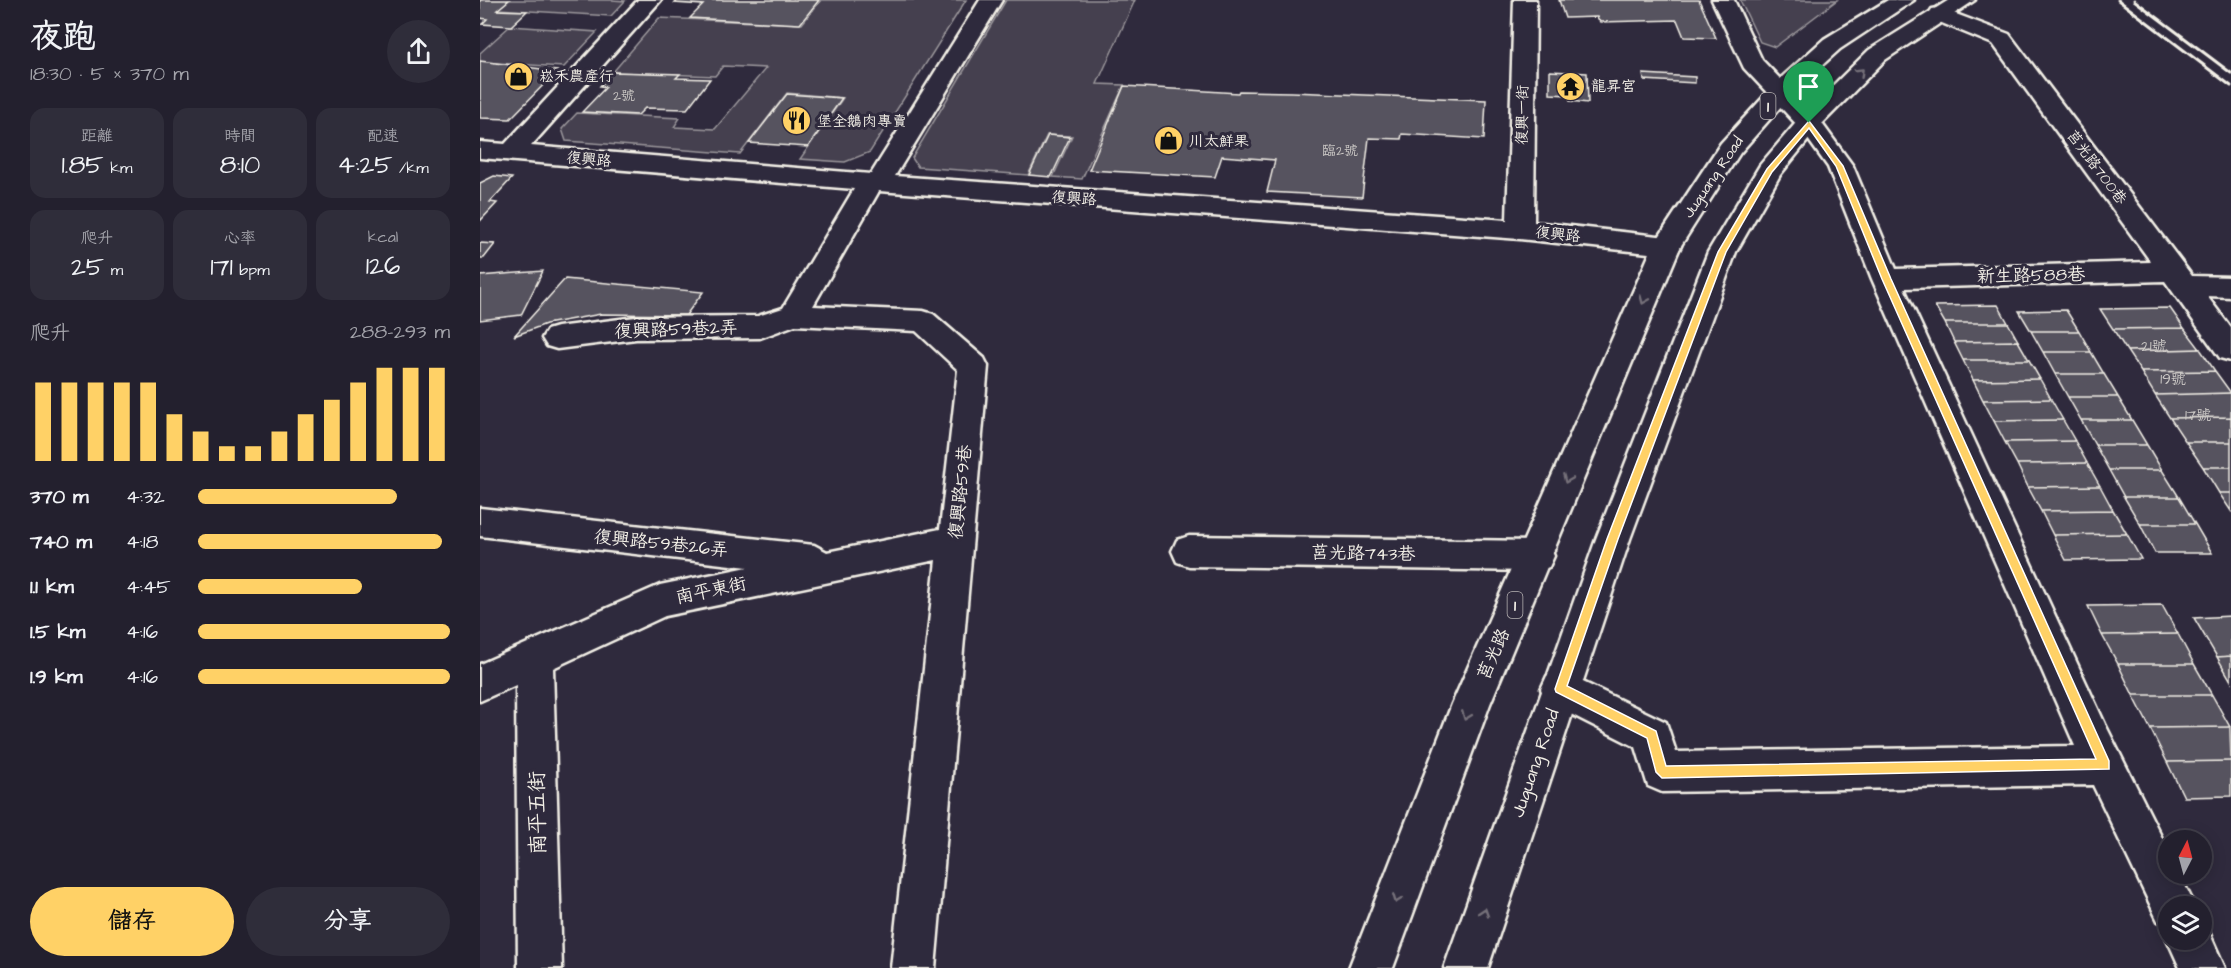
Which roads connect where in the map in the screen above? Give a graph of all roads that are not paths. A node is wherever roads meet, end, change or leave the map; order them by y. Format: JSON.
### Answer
{"nodes":[{"id":1,"x":650,"y":0,"type":"edge"},
{"id":2,"x":991,"y":0,"type":"edge"},
{"id":3,"x":1525,"y":0,"type":"edge"},
{"id":4,"x":1723,"y":0,"type":"edge"},
{"id":5,"x":1903,"y":0,"type":"edge"},
{"id":6,"x":1952,"y":7,"type":"edge"},
{"id":7,"x":1779,"y":93,"type":"junction"},
{"id":8,"x":1809,"y":123,"type":"junction"},
{"id":9,"x":480,"y":150,"type":"edge"},
{"id":10,"x":512,"y":152,"type":"junction"},
{"id":11,"x":874,"y":183,"type":"junction"},
{"id":12,"x":1520,"y":230,"type":"junction"},
{"id":13,"x":1667,"y":246,"type":"junction"},
{"id":14,"x":1887,"y":279,"type":"junction"},
{"id":15,"x":2179,"y":279,"type":"junction"},
{"id":16,"x":2231,"y":287,"type":"edge"},
{"id":17,"x":793,"y":315,"type":"junction"},
{"id":18,"x":557,"y":338,"type":"dead end"},
{"id":19,"x":2231,"y":351,"type":"edge"},
{"id":20,"x":480,"y":522,"type":"edge"},
{"id":21,"x":955,"y":541,"type":"junction"},
{"id":22,"x":1189,"y":551,"type":"dead end"},
{"id":23,"x":1537,"y":556,"type":"junction"},
{"id":24,"x":843,"y":563,"type":"junction"},
{"id":25,"x":534,"y":659,"type":"junction"},
{"id":26,"x":480,"y":683,"type":"edge"},
{"id":27,"x":1560,"y":689,"type":"junction"},
{"id":28,"x":2105,"y":765,"type":"junction"},
{"id":29,"x":2168,"y":896,"type":"edge"},
{"id":30,"x":2194,"y":950,"type":"edge"},
{"id":31,"x":540,"y":968,"type":"edge"},
{"id":32,"x":913,"y":968,"type":"edge"},
{"id":33,"x":1371,"y":968,"type":"edge"},
{"id":34,"x":1466,"y":968,"type":"edge"},
{"id":35,"x":2203,"y":968,"type":"edge"}],
"edges":[{"from":1,"to":10,"type":"street"},
{"from":2,"to":11,"type":"street"},
{"from":3,"to":12,"type":"street","name":"復興一街"},
{"from":4,"to":7,"type":"street"},
{"from":5,"to":7,"type":"street","name":"Juguang Road","number":"1"},
{"from":8,"to":6,"type":"street","name":"Juguang Road","one_way":true},
{"from":6,"to":15,"type":"street","name":"莒光路700巷"},
{"from":7,"to":8,"type":"street"},
{"from":7,"to":13,"type":"street","name":"Juguang Road","number":"1"},
{"from":8,"to":14,"type":"street"},
{"from":8,"to":27,"type":"street","name":"Juguang Road"},
{"from":9,"to":10,"type":"street","name":"復興路"},
{"from":10,"to":11,"type":"street","name":"復興路"},
{"from":11,"to":12,"type":"street","name":"復興路"},
{"from":11,"to":17,"type":"street"},
{"from":12,"to":13,"type":"street","name":"復興路"},
{"from":13,"to":23,"type":"street","name":"莒光路","number":"1","one_way":true},
{"from":14,"to":15,"type":"street","name":"新生路588巷"},
{"from":14,"to":28,"type":"street"},
{"from":15,"to":16,"type":"street","name":"新生路588巷"},
{"from":15,"to":19,"type":"street","name":"莒光路700巷"},
{"from":17,"to":18,"type":"street","name":"復興路59巷2弄"},
{"from":17,"to":21,"type":"street","name":"復興路59巷"},
{"from":20,"to":24,"type":"street","name":"復興路59巷26弄"},
{"from":21,"to":24,"type":"street","name":"南平東街"},
{"from":21,"to":32,"type":"street","name":"復興路59巷"},
{"from":22,"to":23,"type":"street","name":"莒光路743巷"},
{"from":23,"to":33,"type":"street","name":"莒光路","number":"1","one_way":true},
{"from":24,"to":25,"type":"street","name":"南平東街"},
{"from":25,"to":26,"type":"street","name":"南平東街"},
{"from":25,"to":31,"type":"street","name":"南平五街"},
{"from":27,"to":28,"type":"street"},
{"from":34,"to":27,"type":"street","name":"Juguang Road","one_way":true},
{"from":28,"to":29,"type":"street"},
{"from":30,"to":35,"type":"street"}]}
